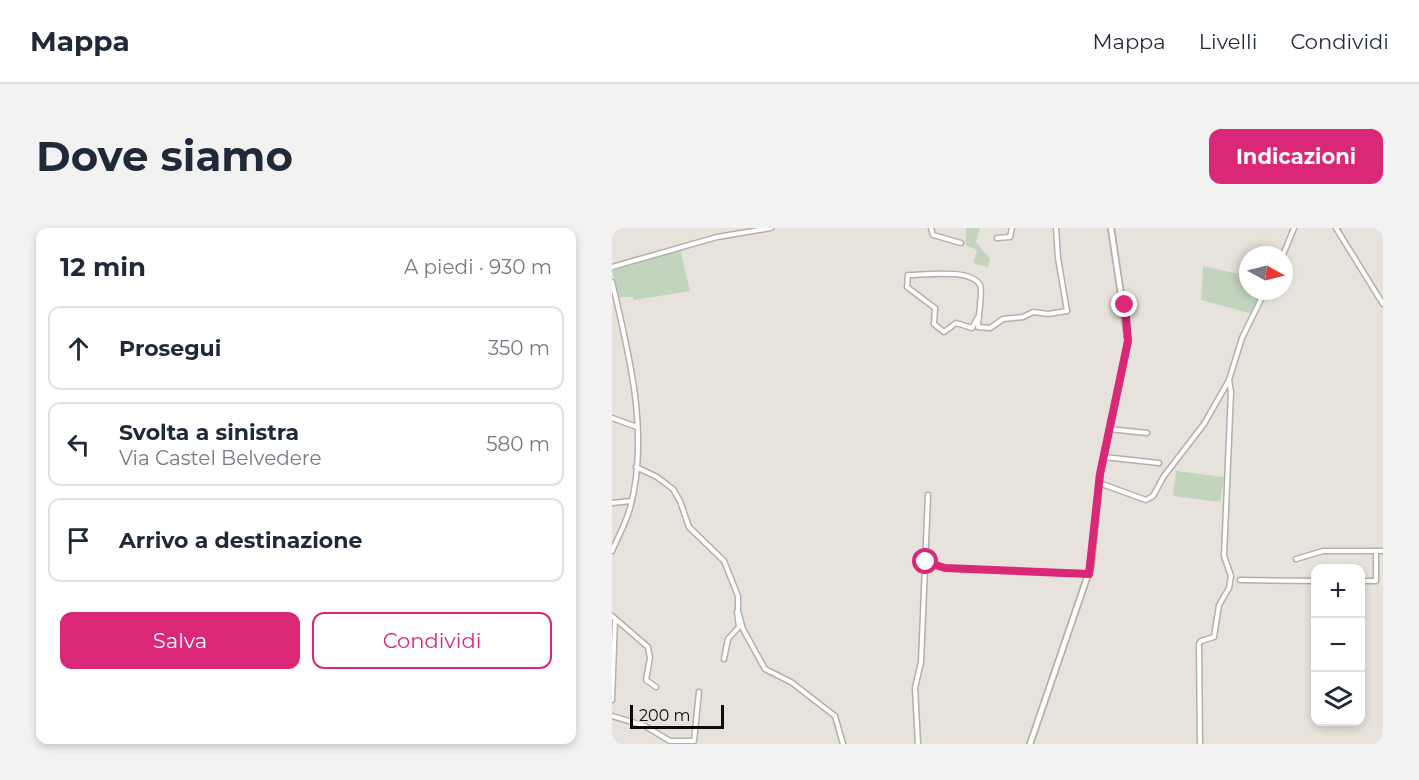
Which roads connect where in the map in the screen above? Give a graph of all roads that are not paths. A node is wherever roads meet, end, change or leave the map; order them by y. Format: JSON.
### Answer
{"nodes":[{"id":1,"x":771,"y":228,"type":"edge"},
{"id":2,"x":931,"y":228,"type":"edge"},
{"id":3,"x":1012,"y":228,"type":"edge"},
{"id":4,"x":1056,"y":228,"type":"edge"},
{"id":5,"x":1111,"y":228,"type":"edge"},
{"id":6,"x":1294,"y":228,"type":"edge"},
{"id":7,"x":1336,"y":228,"type":"edge"},
{"id":8,"x":997,"y":237,"type":"dead end"},
{"id":9,"x":962,"y":243,"type":"dead end"},
{"id":10,"x":1287,"y":246,"type":"edge"},
{"id":11,"x":612,"y":267,"type":"edge"},
{"id":12,"x":612,"y":282,"type":"edge"},
{"id":13,"x":1261,"y":300,"type":"edge"},
{"id":14,"x":1383,"y":303,"type":"edge"},
{"id":15,"x":978,"y":317,"type":"junction"},
{"id":16,"x":1229,"y":380,"type":"junction"},
{"id":17,"x":612,"y":417,"type":"edge"},
{"id":18,"x":637,"y":428,"type":"junction"},
{"id":19,"x":1109,"y":429,"type":"junction"},
{"id":20,"x":1148,"y":433,"type":"dead end"},
{"id":21,"x":1104,"y":457,"type":"junction"},
{"id":22,"x":1159,"y":463,"type":"dead end"},
{"id":23,"x":636,"y":467,"type":"junction"},
{"id":24,"x":1099,"y":483,"type":"junction"},
{"id":25,"x":928,"y":495,"type":"dead end"},
{"id":26,"x":631,"y":501,"type":"junction"},
{"id":27,"x":612,"y":503,"type":"edge"},
{"id":28,"x":612,"y":550,"type":"edge"},
{"id":29,"x":1376,"y":551,"type":"junction"},
{"id":30,"x":1383,"y":551,"type":"edge"},
{"id":31,"x":1296,"y":559,"type":"dead end"},
{"id":32,"x":926,"y":562,"type":"junction"},
{"id":33,"x":1089,"y":574,"type":"junction"},
{"id":34,"x":1240,"y":580,"type":"dead end"},
{"id":35,"x":1311,"y":581,"type":"edge"},
{"id":36,"x":1365,"y":581,"type":"edge"},
{"id":37,"x":738,"y":611,"type":"junction"},
{"id":38,"x":614,"y":617,"type":"edge"},
{"id":39,"x":724,"y":659,"type":"dead end"},
{"id":40,"x":656,"y":687,"type":"dead end"},
{"id":41,"x":699,"y":692,"type":"dead end"},
{"id":42,"x":612,"y":700,"type":"edge"},
{"id":43,"x":612,"y":716,"type":"edge"},
{"id":44,"x":843,"y":744,"type":"edge"},
{"id":45,"x":918,"y":744,"type":"edge"},
{"id":46,"x":1030,"y":744,"type":"edge"},
{"id":47,"x":1200,"y":744,"type":"edge"}],
"edges":[{"from":1,"to":11,"type":"street"},
{"from":2,"to":9,"type":"street"},
{"from":3,"to":8,"type":"street"},
{"from":4,"to":15,"type":"street"},
{"from":5,"to":19,"type":"street"},
{"from":6,"to":10,"type":"street"},
{"from":7,"to":14,"type":"street"},
{"from":12,"to":18,"type":"street"},
{"from":13,"to":16,"type":"street"},
{"from":15,"to":15,"type":"street"},
{"from":16,"to":24,"type":"street"},
{"from":16,"to":47,"type":"street"},
{"from":17,"to":18,"type":"street"},
{"from":18,"to":23,"type":"street"},
{"from":19,"to":20,"type":"street"},
{"from":19,"to":21,"type":"street"},
{"from":21,"to":22,"type":"street"},
{"from":21,"to":24,"type":"street"},
{"from":23,"to":26,"type":"street"},
{"from":23,"to":37,"type":"street"},
{"from":24,"to":33,"type":"street"},
{"from":25,"to":32,"type":"street"},
{"from":26,"to":27,"type":"street"},
{"from":26,"to":28,"type":"street"},
{"from":29,"to":30,"type":"street"},
{"from":29,"to":31,"type":"street"},
{"from":29,"to":36,"type":"street"},
{"from":32,"to":33,"type":"street"},
{"from":32,"to":45,"type":"street"},
{"from":33,"to":46,"type":"street"},
{"from":34,"to":35,"type":"street"},
{"from":37,"to":39,"type":"street"},
{"from":37,"to":44,"type":"street"},
{"from":38,"to":40,"type":"street"},
{"from":38,"to":42,"type":"street"},
{"from":41,"to":43,"type":"street"}]}
